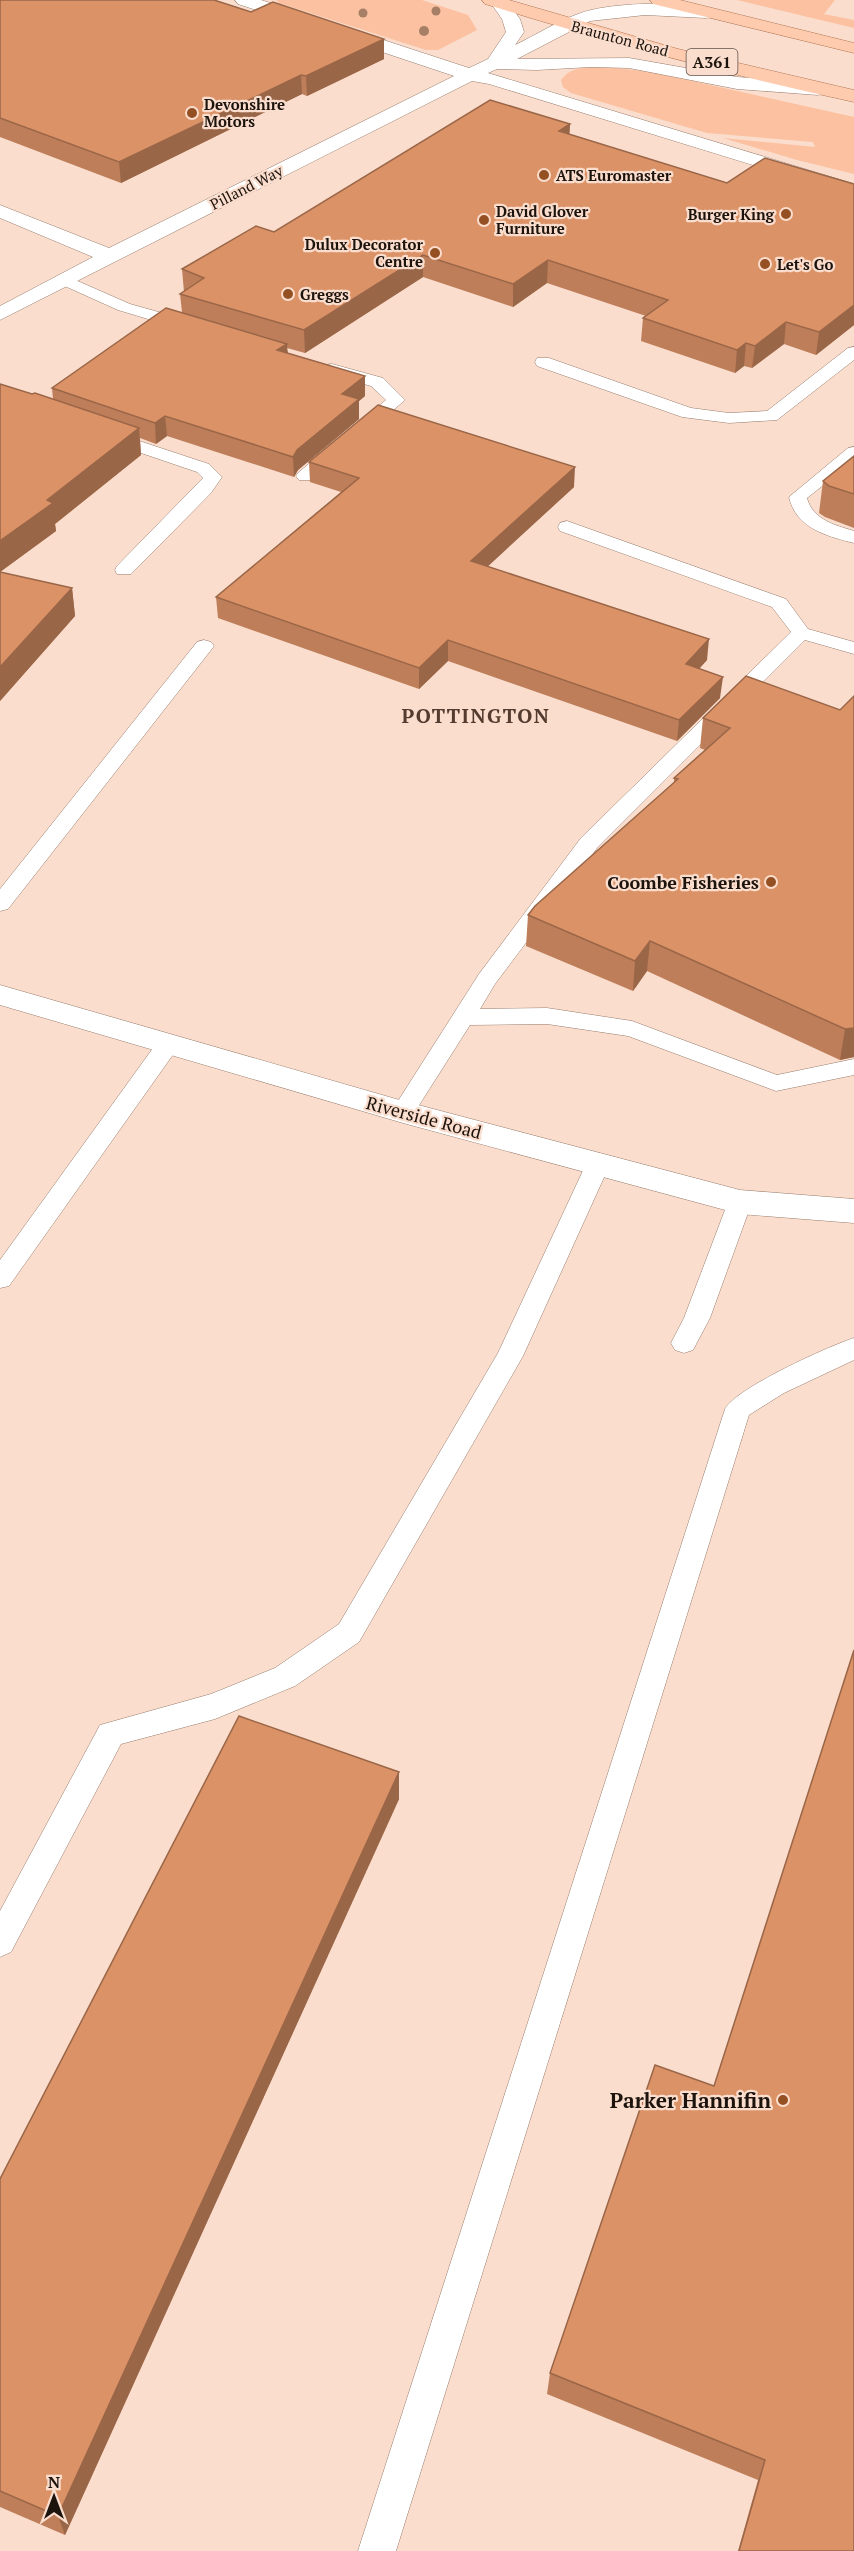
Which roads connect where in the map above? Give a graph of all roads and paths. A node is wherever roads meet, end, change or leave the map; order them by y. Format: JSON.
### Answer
{"nodes":[{"id":1,"x":243,"y":0,"type":"edge"},
{"id":2,"x":572,"y":0,"type":"edge"},
{"id":3,"x":659,"y":0,"type":"edge"},
{"id":4,"x":495,"y":1,"type":"edge"},
{"id":5,"x":706,"y":13,"type":"junction"},
{"id":6,"x":578,"y":21,"type":"junction"},
{"id":7,"x":854,"y":48,"type":"edge"},
{"id":8,"x":494,"y":63,"type":"junction"},
{"id":9,"x":470,"y":75,"type":"junction"},
{"id":10,"x":818,"y":89,"type":"junction"},
{"id":11,"x":854,"y":96,"type":"edge"},
{"id":12,"x":854,"y":190,"type":"edge"},
{"id":13,"x":0,"y":212,"type":"edge"},
{"id":14,"x":110,"y":256,"type":"junction"},
{"id":15,"x":64,"y":280,"type":"junction"},
{"id":16,"x":0,"y":314,"type":"edge"},
{"id":17,"x":201,"y":330,"type":"edge"},
{"id":18,"x":854,"y":352,"type":"edge"},
{"id":19,"x":543,"y":362,"type":"dead end"},
{"id":20,"x":311,"y":363,"type":"edge"},
{"id":21,"x":95,"y":431,"type":"edge"},
{"id":22,"x":854,"y":452,"type":"edge"},
{"id":23,"x":304,"y":476,"type":"dead end"},
{"id":24,"x":567,"y":526,"type":"dead end"},
{"id":25,"x":854,"y":537,"type":"edge"},
{"id":26,"x":124,"y":570,"type":"dead end"},
{"id":27,"x":801,"y":633,"type":"junction"},
{"id":28,"x":204,"y":646,"type":"dead end"},
{"id":29,"x":854,"y":648,"type":"edge"},
{"id":30,"x":0,"y":904,"type":"edge"},
{"id":31,"x":0,"y":995,"type":"edge"},
{"id":32,"x":463,"y":1017,"type":"junction"},
{"id":33,"x":169,"y":1043,"type":"junction"},
{"id":34,"x":854,"y":1067,"type":"edge"},
{"id":35,"x":403,"y":1112,"type":"junction"},
{"id":36,"x":598,"y":1162,"type":"junction"},
{"id":37,"x":740,"y":1202,"type":"junction"},
{"id":38,"x":854,"y":1211,"type":"edge"},
{"id":39,"x":0,"y":1278,"type":"edge"},
{"id":40,"x":684,"y":1343,"type":"dead end"},
{"id":41,"x":854,"y":1348,"type":"edge"},
{"id":42,"x":0,"y":1942,"type":"edge"},
{"id":43,"x":377,"y":2551,"type":"edge"}],
"edges":[{"from":1,"to":9,"type":"street"},
{"from":2,"to":6,"type":"street"},
{"from":3,"to":5,"type":"main road"},
{"from":4,"to":6,"type":"main road","name":"Braunton Road","number":"A361"},
{"from":4,"to":8,"type":"street","name":"Pilland Way"},
{"from":5,"to":6,"type":"street","name":"Pilland Way"},
{"from":5,"to":7,"type":"main road"},
{"from":6,"to":8,"type":"street","name":"Pilland Way"},
{"from":6,"to":10,"type":"main road","name":"Braunton Road","number":"A361"},
{"from":8,"to":9,"type":"street","name":"Pilland Way"},
{"from":8,"to":10,"type":"street","name":"Pilland Way"},
{"from":9,"to":12,"type":"street"},
{"from":9,"to":14,"type":"street","name":"Pilland Way"},
{"from":10,"to":11,"type":"main road","name":"Braunton Road","number":"A361"},
{"from":13,"to":14,"type":"street"},
{"from":14,"to":15,"type":"street","name":"Pilland Way"},
{"from":15,"to":16,"type":"street","name":"Pilland Way"},
{"from":15,"to":17,"type":"lane"},
{"from":18,"to":19,"type":"lane"},
{"from":20,"to":23,"type":"lane"},
{"from":21,"to":26,"type":"lane"},
{"from":22,"to":25,"type":"lane"},
{"from":24,"to":27,"type":"lane"},
{"from":27,"to":29,"type":"lane"},
{"from":27,"to":32,"type":"lane"},
{"from":28,"to":30,"type":"lane"},
{"from":31,"to":33,"type":"street","name":"Riverside Road"},
{"from":32,"to":34,"type":"lane"},
{"from":32,"to":35,"type":"lane"},
{"from":33,"to":35,"type":"street","name":"Riverside Road"},
{"from":33,"to":39,"type":"lane"},
{"from":35,"to":36,"type":"street","name":"Riverside Road"},
{"from":36,"to":37,"type":"street","name":"Riverside Road"},
{"from":36,"to":42,"type":"lane"},
{"from":37,"to":38,"type":"street","name":"Riverside Road"},
{"from":37,"to":40,"type":"lane"},
{"from":41,"to":43,"type":"lane"}]}
